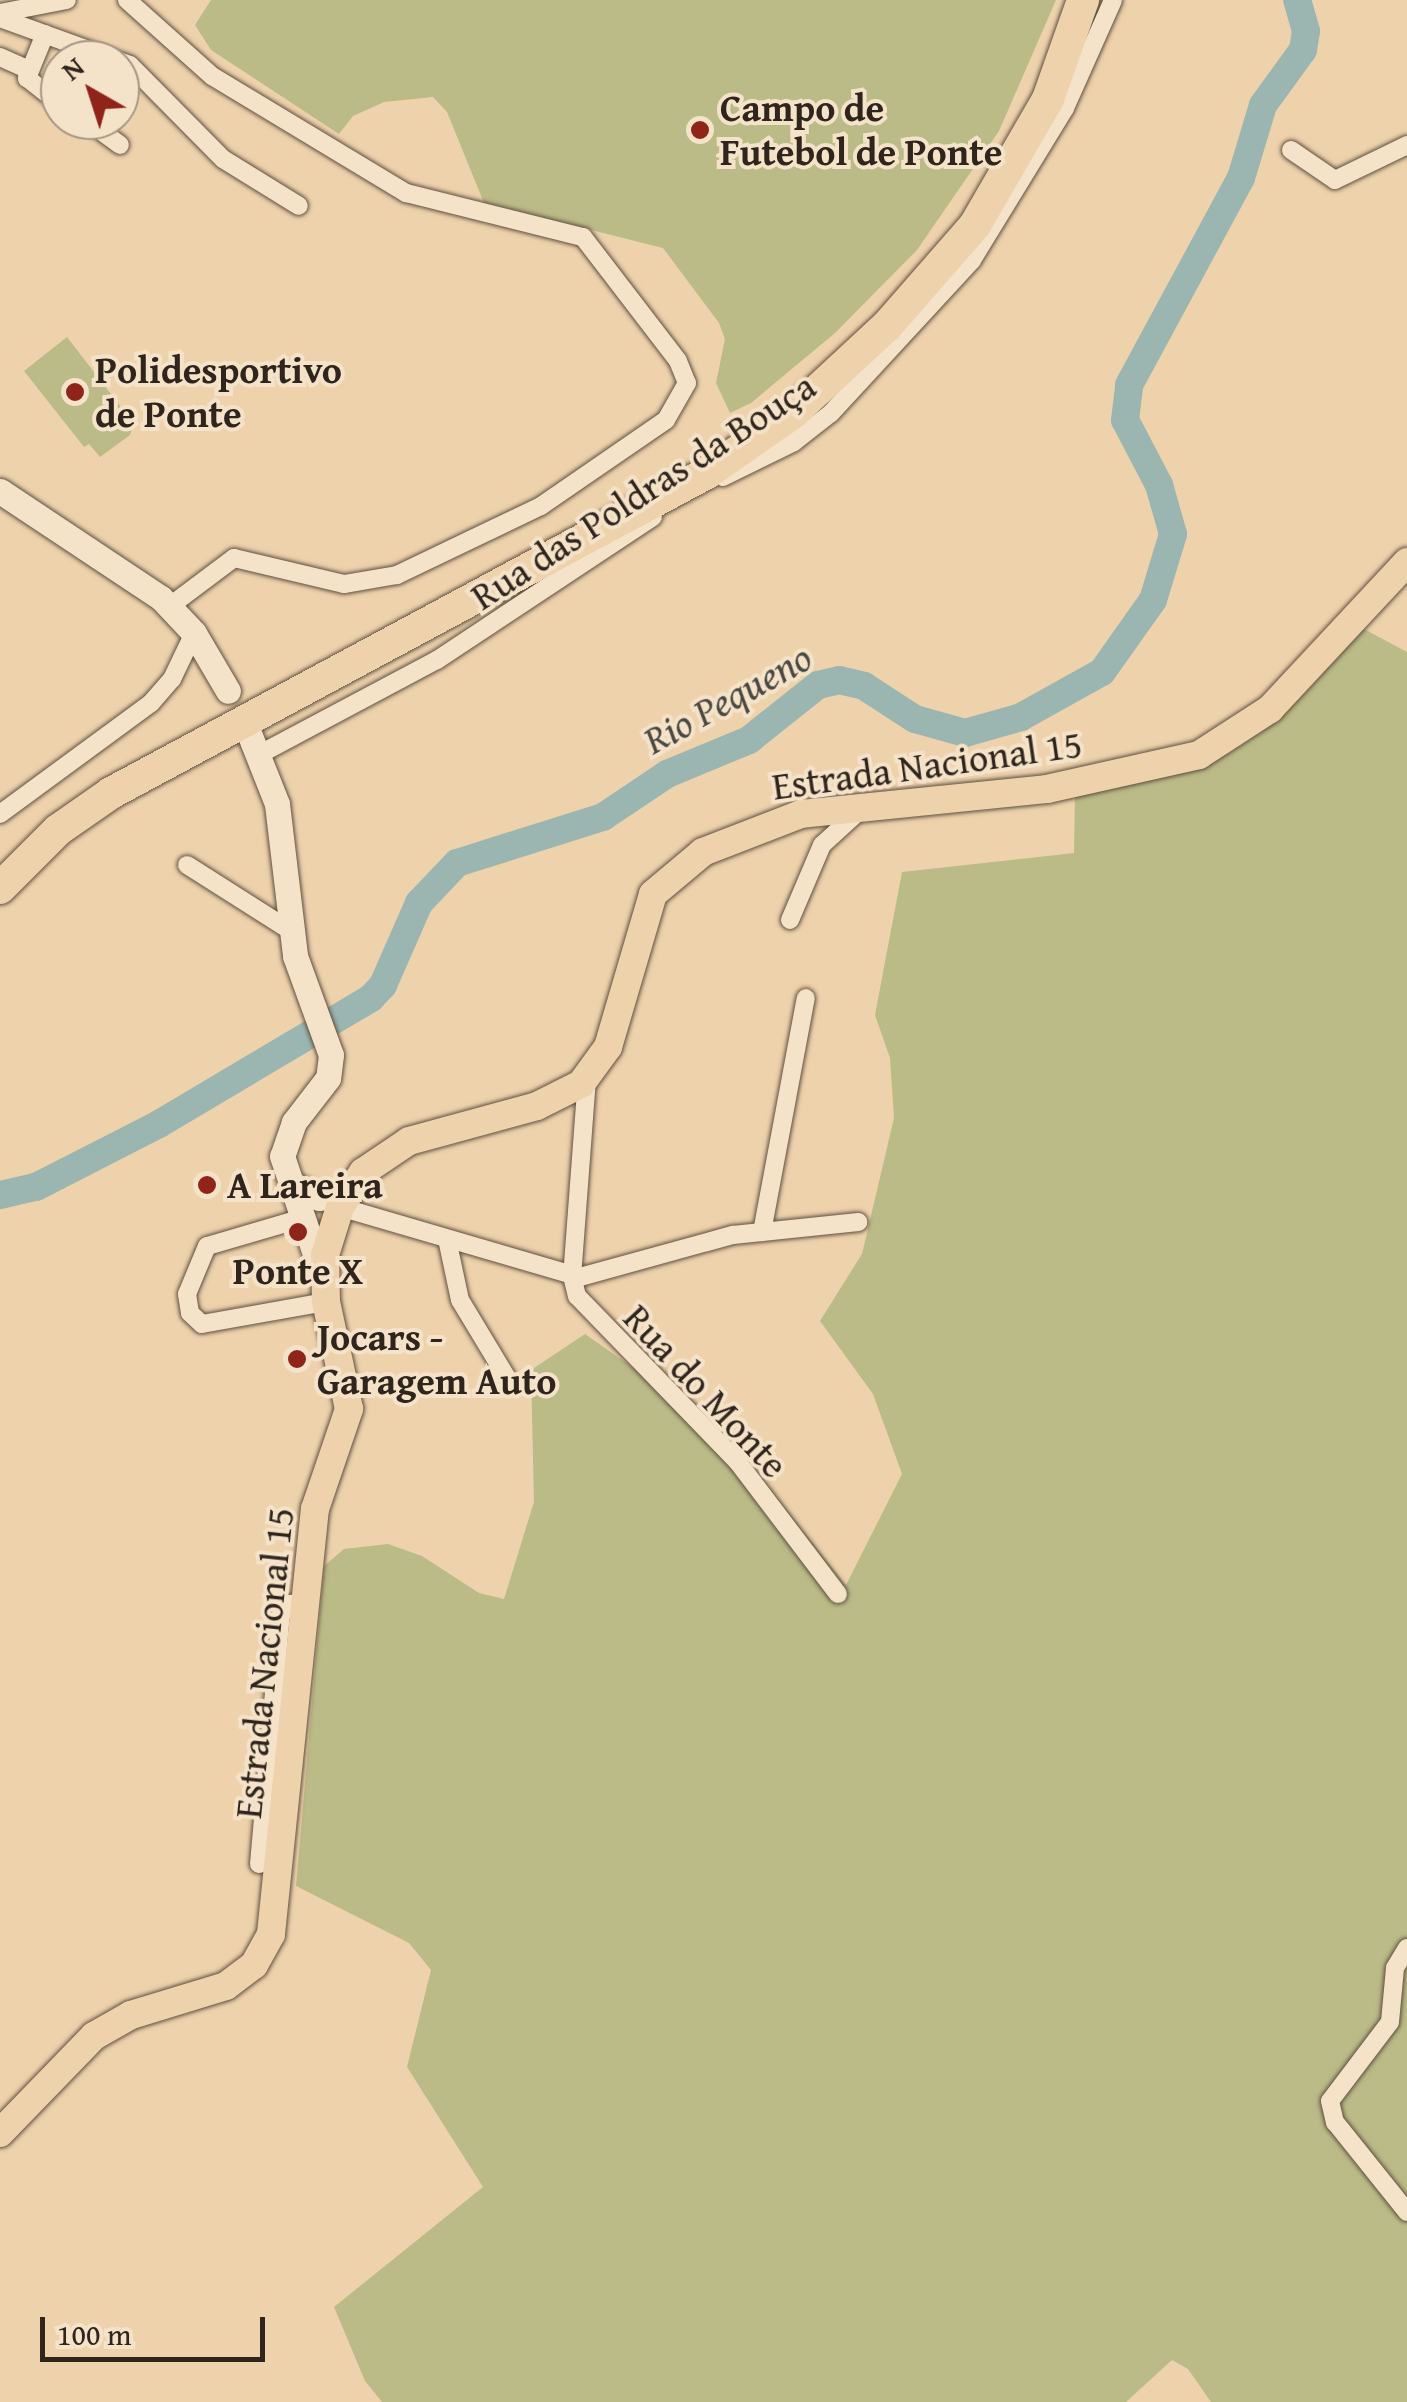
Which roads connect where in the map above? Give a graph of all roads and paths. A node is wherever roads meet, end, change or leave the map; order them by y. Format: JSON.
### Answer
{"nodes":[{"id":1,"x":67,"y":0,"type":"edge"},
{"id":2,"x":126,"y":0,"type":"edge"},
{"id":3,"x":1067,"y":0,"type":"edge"},
{"id":4,"x":1083,"y":0,"type":"edge"},
{"id":5,"x":1113,"y":0,"type":"edge"},
{"id":6,"x":0,"y":15,"type":"edge"},
{"id":7,"x":45,"y":34,"type":"junction"},
{"id":8,"x":0,"y":57,"type":"edge"},
{"id":9,"x":27,"y":68,"type":"junction"},
{"id":10,"x":40,"y":91,"type":"edge"},
{"id":11,"x":112,"y":140,"type":"edge"},
{"id":12,"x":1407,"y":145,"type":"edge"},
{"id":13,"x":120,"y":146,"type":"dead end"},
{"id":14,"x":1290,"y":150,"type":"dead end"},
{"id":15,"x":299,"y":206,"type":"dead end"},
{"id":16,"x":0,"y":491,"type":"edge"},
{"id":17,"x":1407,"y":562,"type":"edge"},
{"id":18,"x":170,"y":606,"type":"junction"},
{"id":19,"x":194,"y":633,"type":"junction"},
{"id":20,"x":228,"y":690,"type":"dead end"},
{"id":21,"x":245,"y":722,"type":"dead end"},
{"id":22,"x":260,"y":754,"type":"junction"},
{"id":23,"x":867,"y":804,"type":"junction"},
{"id":24,"x":0,"y":814,"type":"edge"},
{"id":25,"x":0,"y":865,"type":"edge"},
{"id":26,"x":187,"y":865,"type":"dead end"},
{"id":27,"x":0,"y":888,"type":"edge"},
{"id":28,"x":790,"y":920,"type":"dead end"},
{"id":29,"x":291,"y":930,"type":"junction"},
{"id":30,"x":806,"y":998,"type":"dead end"},
{"id":31,"x":588,"y":1078,"type":"junction"},
{"id":32,"x":317,"y":1207,"type":"junction"},
{"id":33,"x":858,"y":1222,"type":"dead end"},
{"id":34,"x":762,"y":1232,"type":"junction"},
{"id":35,"x":447,"y":1239,"type":"junction"},
{"id":36,"x":572,"y":1276,"type":"junction"},
{"id":37,"x":325,"y":1293,"type":"junction"},
{"id":38,"x":508,"y":1378,"type":"dead end"},
{"id":39,"x":838,"y":1594,"type":"dead end"},
{"id":40,"x":306,"y":1604,"type":"junction"},
{"id":41,"x":259,"y":1864,"type":"dead end"},
{"id":42,"x":1407,"y":1948,"type":"edge"},
{"id":43,"x":0,"y":2133,"type":"edge"},
{"id":44,"x":1407,"y":2212,"type":"edge"}],
"edges":[{"from":1,"to":6,"type":"street"},
{"from":2,"to":18,"type":"street"},
{"from":3,"to":25,"type":"highway"},
{"from":4,"to":27,"type":"highway"},
{"from":5,"to":22,"type":"street","name":"Rua das Poldras da Bouça"},
{"from":6,"to":7,"type":"street"},
{"from":7,"to":9,"type":"street"},
{"from":7,"to":15,"type":"street"},
{"from":8,"to":9,"type":"street"},
{"from":9,"to":10,"type":"street"},
{"from":11,"to":13,"type":"street"},
{"from":12,"to":14,"type":"street"},
{"from":16,"to":18,"type":"street"},
{"from":17,"to":23,"type":"main road","name":"Estrada Nacional 15"},
{"from":18,"to":19,"type":"street"},
{"from":19,"to":20,"type":"street"},
{"from":19,"to":24,"type":"street"},
{"from":21,"to":22,"type":"street"},
{"from":22,"to":29,"type":"street"},
{"from":23,"to":28,"type":"street"},
{"from":23,"to":31,"type":"main road","name":"Estrada Nacional 15"},
{"from":26,"to":29,"type":"street"},
{"from":29,"to":32,"type":"street"},
{"from":30,"to":34,"type":"street"},
{"from":31,"to":32,"type":"main road"},
{"from":31,"to":36,"type":"street"},
{"from":32,"to":35,"type":"street"},
{"from":32,"to":37,"type":"main road","name":"Estrada Nacional 15"},
{"from":32,"to":37,"type":"street"},
{"from":33,"to":34,"type":"street"},
{"from":34,"to":36,"type":"street"},
{"from":35,"to":36,"type":"street"},
{"from":35,"to":38,"type":"street"},
{"from":36,"to":39,"type":"street","name":"Rua do Monte"},
{"from":37,"to":40,"type":"main road","name":"Estrada Nacional 15"},
{"from":40,"to":41,"type":"street"},
{"from":40,"to":43,"type":"main road","name":"Estrada Nacional 15"},
{"from":42,"to":44,"type":"street"}]}
